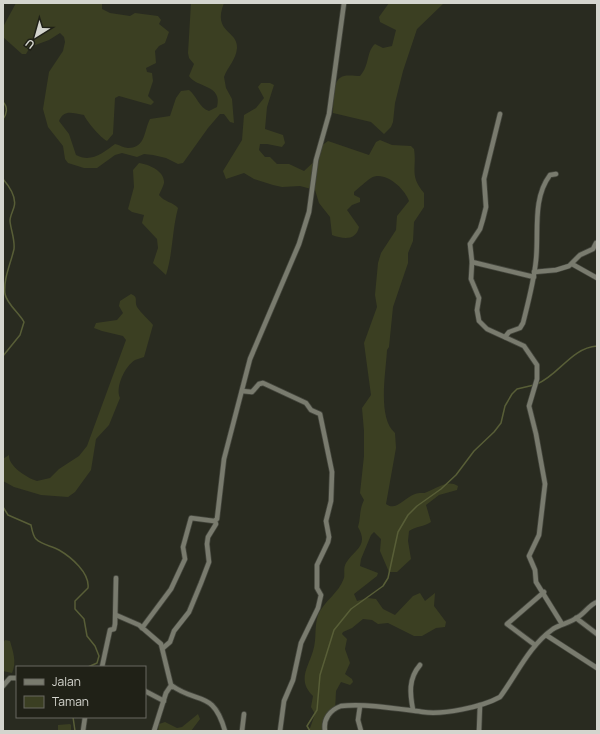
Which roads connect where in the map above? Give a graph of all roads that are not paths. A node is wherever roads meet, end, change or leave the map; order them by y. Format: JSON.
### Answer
{"nodes":[{"id":1,"x":344,"y":3,"type":"edge"},
{"id":2,"x":500,"y":114,"type":"dead end"},
{"id":3,"x":556,"y":174,"type":"dead end"},
{"id":4,"x":596,"y":243,"type":"edge"},
{"id":5,"x":472,"y":262,"type":"junction"},
{"id":6,"x":572,"y":264,"type":"junction"},
{"id":7,"x":534,"y":274,"type":"junction"},
{"id":8,"x":597,"y":278,"type":"edge"},
{"id":9,"x":505,"y":337,"type":"junction"},
{"id":10,"x":242,"y":391,"type":"junction"},
{"id":11,"x":215,"y":521,"type":"junction"},
{"id":12,"x":116,"y":578,"type":"dead end"},
{"id":13,"x":544,"y":592,"type":"junction"},
{"id":14,"x":597,"y":602,"type":"edge"},
{"id":15,"x":116,"y":615,"type":"junction"},
{"id":16,"x":576,"y":618,"type":"junction"},
{"id":17,"x":562,"y":624,"type":"junction"},
{"id":18,"x":142,"y":628,"type":"junction"},
{"id":19,"x":597,"y":634,"type":"edge"},
{"id":20,"x":546,"y":635,"type":"junction"},
{"id":21,"x":535,"y":645,"type":"junction"},
{"id":22,"x":163,"y":648,"type":"junction"},
{"id":23,"x":420,"y":665,"type":"dead end"},
{"id":24,"x":102,"y":666,"type":"edge"},
{"id":25,"x":597,"y":668,"type":"edge"},
{"id":26,"x":16,"y":678,"type":"edge"},
{"id":27,"x":3,"y":686,"type":"edge"},
{"id":28,"x":173,"y":687,"type":"junction"},
{"id":29,"x":146,"y":692,"type":"edge"},
{"id":30,"x":164,"y":700,"type":"junction"},
{"id":31,"x":480,"y":705,"type":"junction"},
{"id":32,"x":360,"y":706,"type":"junction"},
{"id":33,"x":413,"y":710,"type":"junction"},
{"id":34,"x":244,"y":714,"type":"dead end"},
{"id":35,"x":85,"y":718,"type":"edge"},
{"id":36,"x":83,"y":731,"type":"edge"},
{"id":37,"x":154,"y":731,"type":"edge"},
{"id":38,"x":225,"y":731,"type":"edge"},
{"id":39,"x":242,"y":731,"type":"edge"},
{"id":40,"x":280,"y":731,"type":"edge"},
{"id":41,"x":325,"y":731,"type":"edge"},
{"id":42,"x":361,"y":731,"type":"edge"},
{"id":43,"x":479,"y":731,"type":"edge"}],
"edges":[{"from":1,"to":10,"type":"street"},
{"from":2,"to":5,"type":"street"},
{"from":3,"to":7,"type":"street"},
{"from":4,"to":6,"type":"street"},
{"from":5,"to":7,"type":"street"},
{"from":5,"to":9,"type":"street"},
{"from":6,"to":7,"type":"street"},
{"from":6,"to":8,"type":"street"},
{"from":7,"to":9,"type":"street"},
{"from":9,"to":13,"type":"street"},
{"from":10,"to":11,"type":"street"},
{"from":10,"to":40,"type":"street"},
{"from":11,"to":18,"type":"street"},
{"from":11,"to":22,"type":"street"},
{"from":12,"to":15,"type":"street"},
{"from":13,"to":17,"type":"street"},
{"from":13,"to":21,"type":"street"},
{"from":14,"to":16,"type":"street"},
{"from":15,"to":18,"type":"street"},
{"from":15,"to":24,"type":"street"},
{"from":16,"to":17,"type":"street"},
{"from":16,"to":19,"type":"street"},
{"from":17,"to":20,"type":"street"},
{"from":18,"to":22,"type":"street"},
{"from":20,"to":21,"type":"street"},
{"from":20,"to":25,"type":"street"},
{"from":21,"to":31,"type":"street"},
{"from":22,"to":28,"type":"street"},
{"from":23,"to":33,"type":"street"},
{"from":26,"to":27,"type":"street"},
{"from":28,"to":30,"type":"street"},
{"from":28,"to":38,"type":"street"},
{"from":29,"to":30,"type":"street"},
{"from":30,"to":37,"type":"street"},
{"from":31,"to":33,"type":"street"},
{"from":31,"to":43,"type":"street"},
{"from":32,"to":33,"type":"street"},
{"from":32,"to":41,"type":"street"},
{"from":32,"to":42,"type":"street"},
{"from":34,"to":39,"type":"street"},
{"from":35,"to":36,"type":"street"}]}
